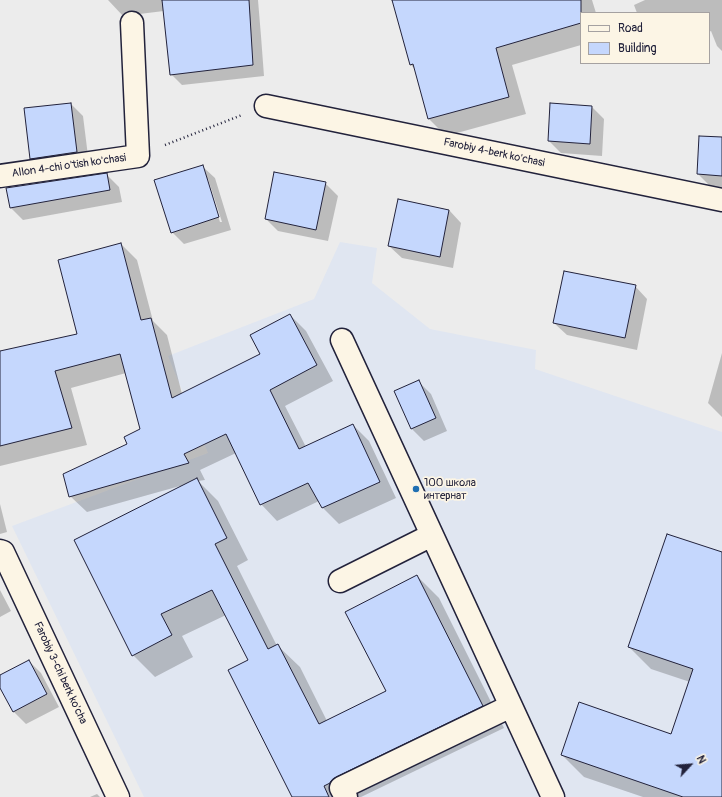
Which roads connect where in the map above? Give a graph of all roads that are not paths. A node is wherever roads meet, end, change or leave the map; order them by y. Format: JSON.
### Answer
{"nodes":[{"id":1,"x":132,"y":23,"type":"dead end"},
{"id":2,"x":266,"y":106,"type":"road end"},
{"id":3,"x":0,"y":176,"type":"edge"},
{"id":4,"x":722,"y":200,"type":"edge"},
{"id":5,"x":342,"y":340,"type":"dead end"},
{"id":6,"x":432,"y":535,"type":"junction"},
{"id":7,"x":0,"y":551,"type":"edge"},
{"id":8,"x":340,"y":580,"type":"dead end"},
{"id":9,"x":511,"y":706,"type":"junction"},
{"id":10,"x":118,"y":797,"type":"edge"},
{"id":11,"x":346,"y":797,"type":"edge"},
{"id":12,"x":553,"y":797,"type":"edge"}],
"edges":[{"from":1,"to":3,"type":"street","name":"Allon 4-chi o'tish ko'chasi"},
{"from":2,"to":4,"type":"street","name":"Farobiy 4-berk ko'chasi"},
{"from":5,"to":6,"type":"street"},
{"from":6,"to":8,"type":"street"},
{"from":6,"to":9,"type":"street"},
{"from":7,"to":10,"type":"street","name":"Farobiy 3-chi berk ko'cha"},
{"from":9,"to":11,"type":"street"},
{"from":9,"to":12,"type":"street"}]}
